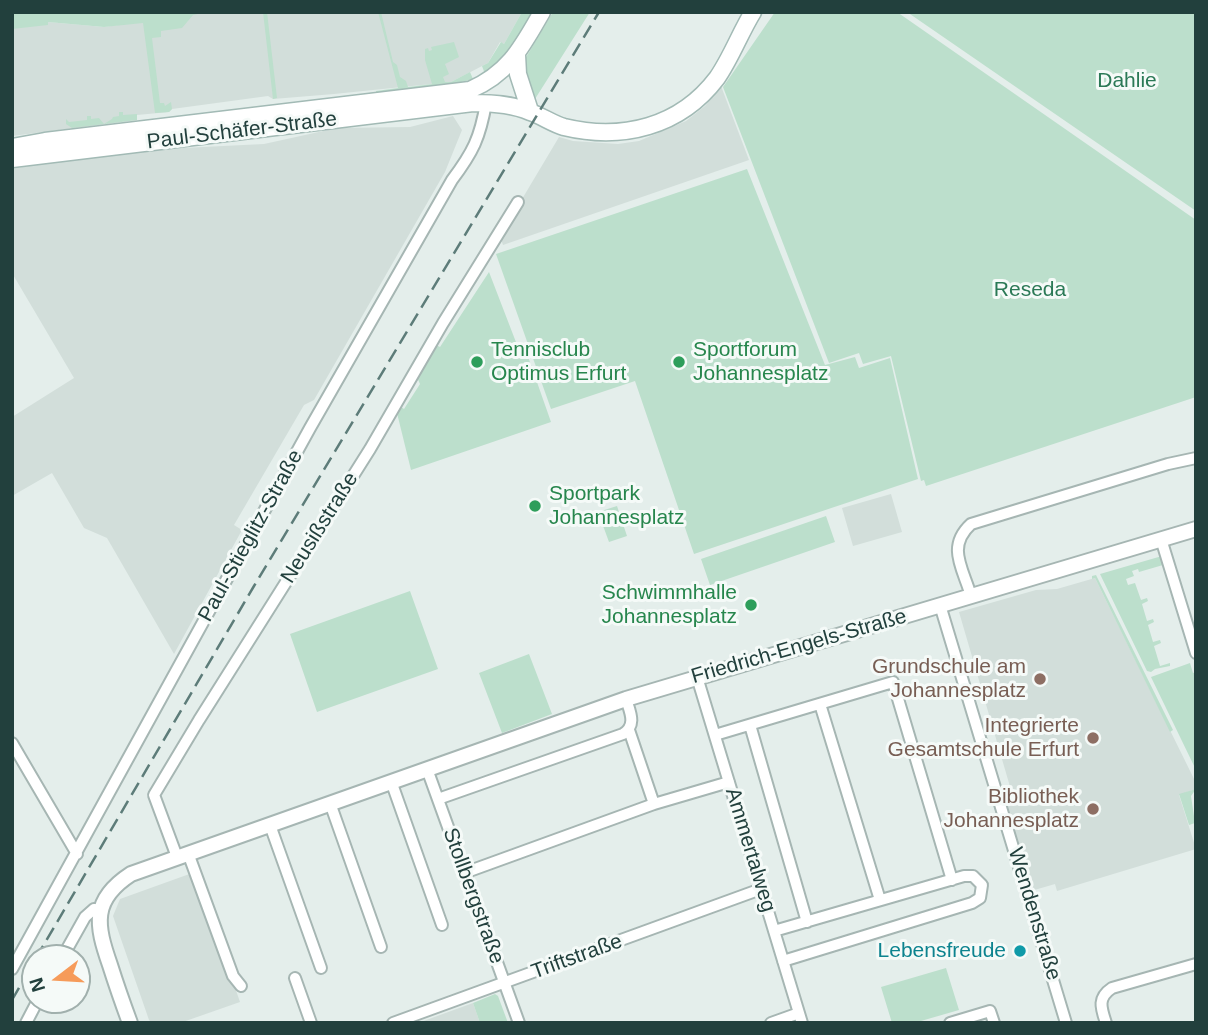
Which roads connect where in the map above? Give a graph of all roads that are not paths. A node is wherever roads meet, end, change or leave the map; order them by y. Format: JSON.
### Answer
{"nodes":[{"id":1,"x":542,"y":12,"type":"edge"},
{"id":2,"x":753,"y":12,"type":"edge"},
{"id":3,"x":517,"y":54,"type":"junction"},
{"id":4,"x":476,"y":99,"type":"junction"},
{"id":5,"x":530,"y":111,"type":"junction"},
{"id":6,"x":12,"y":147,"type":"edge"},
{"id":7,"x":12,"y":159,"type":"edge"},
{"id":8,"x":518,"y":202,"type":"dead end"},
{"id":9,"x":1196,"y":458,"type":"edge"},
{"id":10,"x":1196,"y":529,"type":"edge"},
{"id":11,"x":1161,"y":539,"type":"junction"},
{"id":12,"x":971,"y":596,"type":"junction"},
{"id":13,"x":940,"y":606,"type":"junction"},
{"id":14,"x":1196,"y":653,"type":"edge"},
{"id":15,"x":697,"y":677,"type":"junction"},
{"id":16,"x":626,"y":699,"type":"junction"},
{"id":17,"x":820,"y":704,"type":"junction"},
{"id":18,"x":750,"y":725,"type":"junction"},
{"id":19,"x":629,"y":730,"type":"junction"},
{"id":20,"x":715,"y":735,"type":"junction"},
{"id":21,"x":12,"y":743,"type":"edge"},
{"id":22,"x":427,"y":769,"type":"junction"},
{"id":23,"x":391,"y":781,"type":"junction"},
{"id":24,"x":729,"y":782,"type":"junction"},
{"id":25,"x":438,"y":799,"type":"junction"},
{"id":26,"x":330,"y":803,"type":"junction"},
{"id":27,"x":654,"y":804,"type":"junction"},
{"id":28,"x":270,"y":825,"type":"junction"},
{"id":29,"x":77,"y":854,"type":"junction"},
{"id":30,"x":182,"y":855,"type":"junction"},
{"id":31,"x":464,"y":873,"type":"junction"},
{"id":32,"x":952,"y":880,"type":"junction"},
{"id":33,"x":761,"y":889,"type":"junction"},
{"id":34,"x":880,"y":900,"type":"junction"},
{"id":35,"x":100,"y":910,"type":"junction"},
{"id":36,"x":807,"y":922,"type":"junction"},
{"id":37,"x":442,"y":925,"type":"dead end"},
{"id":38,"x":774,"y":932,"type":"junction"},
{"id":39,"x":70,"y":944,"type":"edge"},
{"id":40,"x":381,"y":947,"type":"dead end"},
{"id":41,"x":783,"y":961,"type":"junction"},
{"id":42,"x":1196,"y":964,"type":"edge"},
{"id":43,"x":321,"y":968,"type":"dead end"},
{"id":44,"x":12,"y":969,"type":"edge"},
{"id":45,"x":295,"y":978,"type":"dead end"},
{"id":46,"x":505,"y":983,"type":"junction"},
{"id":47,"x":242,"y":986,"type":"dead end"},
{"id":48,"x":800,"y":1018,"type":"edge"},
{"id":49,"x":130,"y":1023,"type":"edge"},
{"id":50,"x":311,"y":1023,"type":"edge"},
{"id":51,"x":393,"y":1023,"type":"edge"},
{"id":52,"x":519,"y":1023,"type":"edge"},
{"id":53,"x":771,"y":1023,"type":"edge"},
{"id":54,"x":950,"y":1023,"type":"edge"},
{"id":55,"x":994,"y":1023,"type":"edge"},
{"id":56,"x":1066,"y":1023,"type":"edge"},
{"id":57,"x":1106,"y":1023,"type":"edge"}],
"edges":[{"from":1,"to":3,"type":"main road"},
{"from":2,"to":5,"type":"main road"},
{"from":3,"to":4,"type":"main road"},
{"from":3,"to":5,"type":"main road"},
{"from":4,"to":5,"type":"main road"},
{"from":4,"to":6,"type":"main road","name":"Paul-Schäfer-Straße"},
{"from":4,"to":7,"type":"main road","name":"Paul-Schäfer-Straße"},
{"from":4,"to":29,"type":"street","name":"Paul-Stieglitz-Straße"},
{"from":8,"to":30,"type":"street","name":"Neusißstraße"},
{"from":9,"to":12,"type":"street"},
{"from":10,"to":11,"type":"street","name":"Friedrich-Engels-Straße"},
{"from":11,"to":12,"type":"street","name":"Friedrich-Engels-Straße"},
{"from":11,"to":14,"type":"street"},
{"from":12,"to":13,"type":"street","name":"Friedrich-Engels-Straße"},
{"from":13,"to":15,"type":"street","name":"Friedrich-Engels-Straße"},
{"from":13,"to":56,"type":"street","name":"Wendenstraße"},
{"from":15,"to":16,"type":"street","name":"Friedrich-Engels-Straße"},
{"from":15,"to":20,"type":"street","name":"Ammertalweg"},
{"from":16,"to":19,"type":"street"},
{"from":16,"to":22,"type":"street","name":"Friedrich-Engels-Straße"},
{"from":17,"to":18,"type":"street"},
{"from":17,"to":32,"type":"street"},
{"from":17,"to":34,"type":"street"},
{"from":18,"to":20,"type":"street"},
{"from":18,"to":36,"type":"street"},
{"from":19,"to":25,"type":"street"},
{"from":19,"to":27,"type":"street"},
{"from":20,"to":24,"type":"street","name":"Ammertalweg"},
{"from":21,"to":29,"type":"street"},
{"from":22,"to":23,"type":"street","name":"Friedrich-Engels-Straße"},
{"from":22,"to":25,"type":"street","name":"Stollbergstraße"},
{"from":23,"to":26,"type":"street","name":"Friedrich-Engels-Straße"},
{"from":23,"to":37,"type":"street"},
{"from":24,"to":27,"type":"street"},
{"from":24,"to":33,"type":"street","name":"Ammertalweg"},
{"from":25,"to":31,"type":"street","name":"Stollbergstraße"},
{"from":26,"to":28,"type":"street","name":"Friedrich-Engels-Straße"},
{"from":26,"to":40,"type":"street"},
{"from":27,"to":31,"type":"street"},
{"from":28,"to":30,"type":"street","name":"Friedrich-Engels-Straße"},
{"from":28,"to":43,"type":"street"},
{"from":29,"to":44,"type":"street","name":"Paul-Stieglitz-Straße"},
{"from":30,"to":35,"type":"street","name":"Friedrich-Engels-Straße"},
{"from":30,"to":47,"type":"street"},
{"from":31,"to":46,"type":"street","name":"Stollbergstraße"},
{"from":32,"to":34,"type":"street"},
{"from":32,"to":41,"type":"street"},
{"from":33,"to":38,"type":"street","name":"Ammertalweg"},
{"from":33,"to":46,"type":"street","name":"Triftstraße"},
{"from":34,"to":36,"type":"street"},
{"from":35,"to":39,"type":"street"},
{"from":35,"to":49,"type":"street"},
{"from":36,"to":38,"type":"street"},
{"from":38,"to":41,"type":"street","name":"Ammertalweg"},
{"from":41,"to":48,"type":"street","name":"Ammertalweg"},
{"from":42,"to":57,"type":"street"},
{"from":45,"to":50,"type":"street"},
{"from":46,"to":51,"type":"street","name":"Triftstraße"},
{"from":46,"to":52,"type":"street","name":"Stollbergstraße"},
{"from":48,"to":53,"type":"street"},
{"from":54,"to":55,"type":"street"}]}
